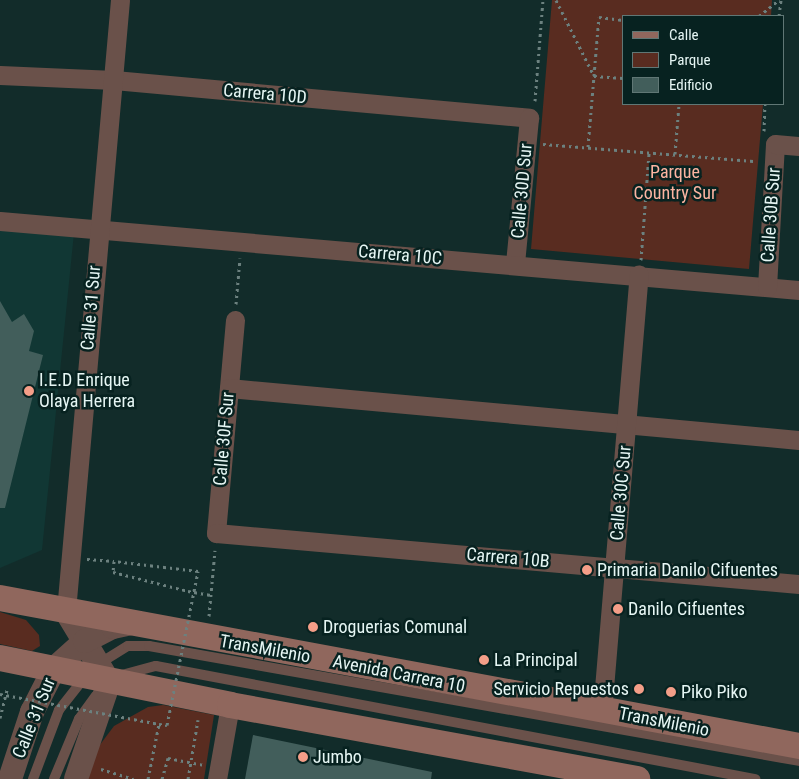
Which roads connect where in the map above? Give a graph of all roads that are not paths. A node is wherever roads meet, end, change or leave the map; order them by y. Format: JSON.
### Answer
{"nodes":[{"id":1,"x":120,"y":0,"type":"edge"},
{"id":2,"x":0,"y":75,"type":"edge"},
{"id":3,"x":114,"y":80,"type":"junction"},
{"id":4,"x":529,"y":118,"type":"joint"},
{"id":5,"x":799,"y":146,"type":"edge"},
{"id":6,"x":0,"y":221,"type":"edge"},
{"id":7,"x":97,"y":230,"type":"junction"},
{"id":8,"x":515,"y":264,"type":"junction"},
{"id":9,"x":640,"y":275,"type":"junction"},
{"id":10,"x":767,"y":287,"type":"junction"},
{"id":11,"x":799,"y":290,"type":"edge"},
{"id":12,"x":235,"y":320,"type":"road end"},
{"id":13,"x":229,"y":388,"type":"junction"},
{"id":14,"x":626,"y":424,"type":"junction"},
{"id":15,"x":799,"y":440,"type":"edge"},
{"id":16,"x":216,"y":533,"type":"joint"},
{"id":17,"x":614,"y":568,"type":"junction"},
{"id":18,"x":799,"y":584,"type":"edge"},
{"id":19,"x":0,"y":598,"type":"edge"},
{"id":20,"x":66,"y":611,"type":"junction"},
{"id":21,"x":132,"y":623,"type":"junction"},
{"id":22,"x":84,"y":641,"type":"junction"},
{"id":23,"x":0,"y":658,"type":"edge"},
{"id":24,"x":54,"y":669,"type":"junction"},
{"id":25,"x":98,"y":674,"type":"junction"},
{"id":26,"x":230,"y":705,"type":"junction"},
{"id":27,"x":602,"y":712,"type":"junction"},
{"id":28,"x":799,"y":746,"type":"edge"},
{"id":29,"x":799,"y":761,"type":"edge"},
{"id":30,"x":8,"y":766,"type":"edge"},
{"id":31,"x":213,"y":773,"type":"edge"},
{"id":32,"x":32,"y":779,"type":"edge"},
{"id":33,"x":54,"y":779,"type":"edge"},
{"id":34,"x":76,"y":779,"type":"edge"},
{"id":35,"x":637,"y":779,"type":"edge"},
{"id":36,"x":755,"y":779,"type":"edge"}],
"edges":[{"from":1,"to":3,"type":"street","name":"Calle 31 Sur"},
{"from":2,"to":3,"type":"street","name":"Carrera 10D"},
{"from":3,"to":4,"type":"street","name":"Carrera 10D"},
{"from":3,"to":7,"type":"street","name":"Calle 31 Sur"},
{"from":4,"to":8,"type":"street","name":"Calle 30D Sur"},
{"from":5,"to":10,"type":"street","name":"Calle 30B Sur"},
{"from":6,"to":7,"type":"street","name":"Carrera 10C"},
{"from":7,"to":8,"type":"street","name":"Carrera 10C"},
{"from":7,"to":20,"type":"street","name":"Calle 31 Sur"},
{"from":8,"to":9,"type":"street","name":"Carrera 10C"},
{"from":9,"to":10,"type":"street","name":"Carrera 10C"},
{"from":9,"to":14,"type":"street","name":"Calle 30C Sur"},
{"from":10,"to":11,"type":"street","name":"Carrera 10C"},
{"from":12,"to":13,"type":"street","name":"Calle 30F Sur"},
{"from":13,"to":14,"type":"street"},
{"from":13,"to":16,"type":"street","name":"Calle 30F Sur"},
{"from":14,"to":15,"type":"street"},
{"from":14,"to":17,"type":"street","name":"Calle 30C Sur"},
{"from":16,"to":17,"type":"street","name":"Carrera 10B"},
{"from":17,"to":18,"type":"street","name":"Carrera 10B"},
{"from":17,"to":27,"type":"street","name":"Calle 30C Sur"},
{"from":19,"to":20,"type":"main road","name":"Avenida Carrera 10"},
{"from":20,"to":21,"type":"main road","name":"Avenida Carrera 10"},
{"from":20,"to":22,"type":"street"},
{"from":21,"to":22,"type":"street","name":"Calle 31 Sur"},
{"from":21,"to":27,"type":"main road","name":"Avenida Carrera 10"},
{"from":22,"to":24,"type":"street","name":"Calle 31 Sur"},
{"from":22,"to":25,"type":"street"},
{"from":23,"to":24,"type":"main road"},
{"from":24,"to":25,"type":"main road"},
{"from":24,"to":30,"type":"street","name":"Calle 31 Sur"},
{"from":25,"to":26,"type":"main road"},
{"from":25,"to":29,"type":"lane","name":"TransMilenio"},
{"from":25,"to":32,"type":"lane","name":"TransMilenio"},
{"from":25,"to":33,"type":"lane","name":"TransMilenio"},
{"from":25,"to":34,"type":"street"},
{"from":25,"to":36,"type":"lane","name":"TransMilenio"},
{"from":26,"to":31,"type":"street"},
{"from":26,"to":35,"type":"main road"},
{"from":27,"to":28,"type":"main road","name":"Avenida Carrera 10"}]}
